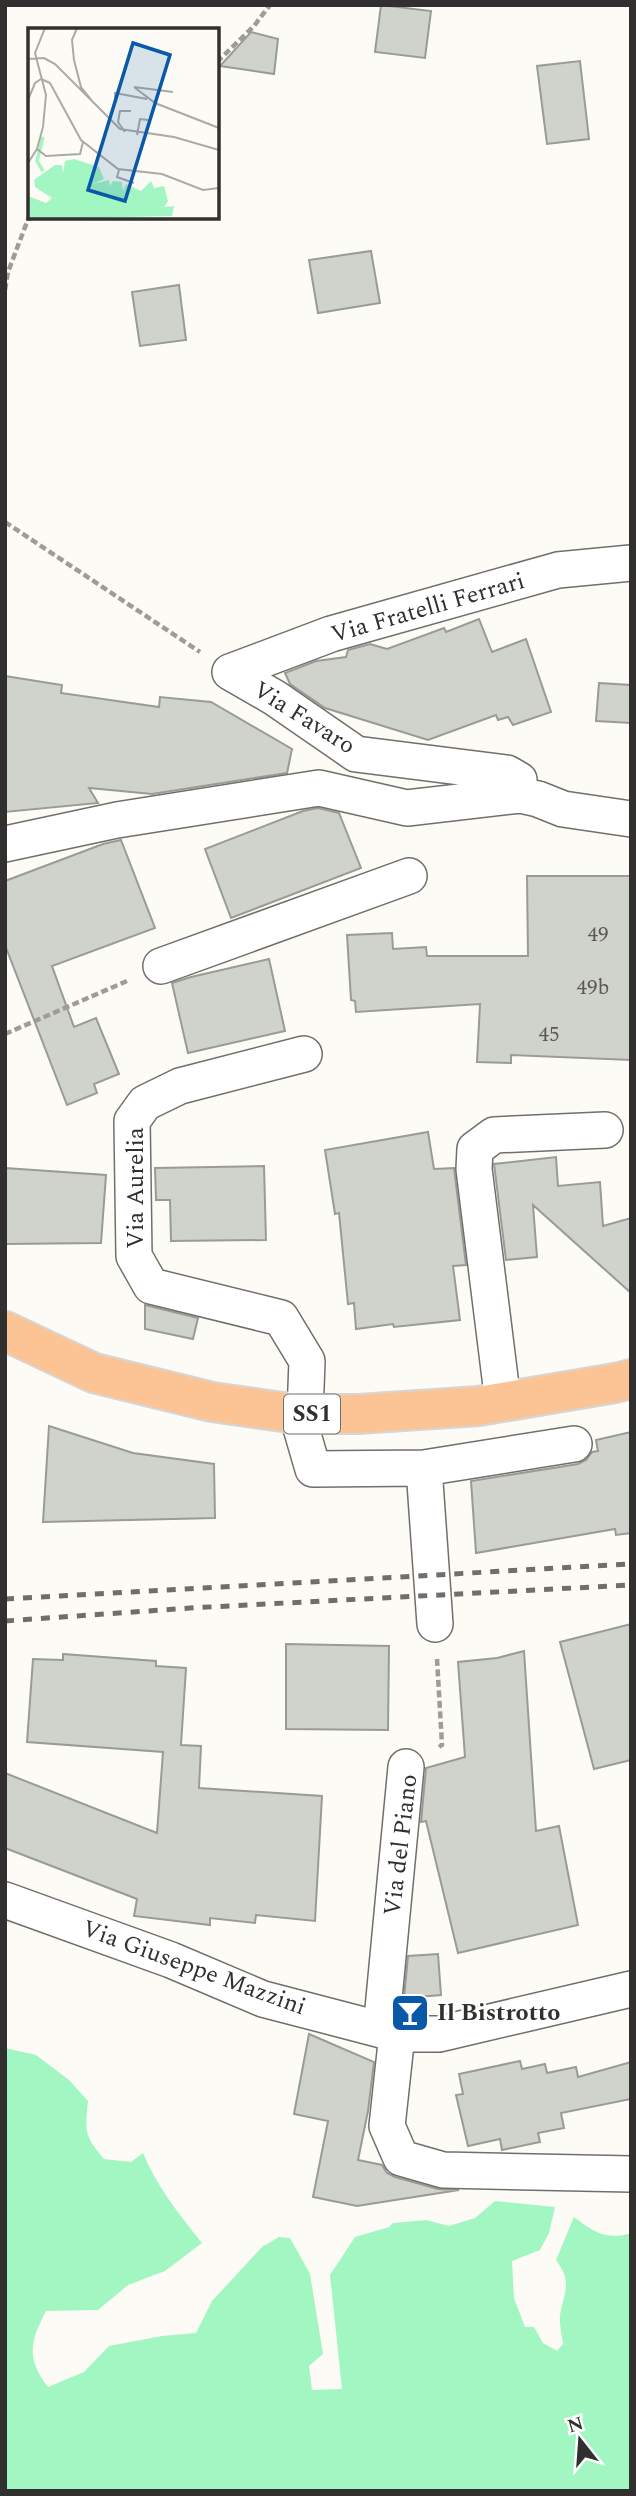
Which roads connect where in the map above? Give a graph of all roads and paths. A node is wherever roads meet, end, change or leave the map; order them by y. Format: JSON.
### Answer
{"nodes":[{"id":1,"x":270,"y":5,"type":"edge"},
{"id":2,"x":219,"y":60,"type":"edge"},
{"id":3,"x":28,"y":219,"type":"edge"},
{"id":4,"x":5,"y":290,"type":"edge"},
{"id":5,"x":5,"y":522,"type":"edge"},
{"id":6,"x":631,"y":563,"type":"edge"},
{"id":7,"x":230,"y":672,"type":"junction"},
{"id":8,"x":529,"y":797,"type":"junction"},
{"id":9,"x":631,"y":820,"type":"edge"},
{"id":10,"x":5,"y":844,"type":"edge"},
{"id":11,"x":409,"y":876,"type":"dead end"},
{"id":12,"x":161,"y":966,"type":"joint"},
{"id":13,"x":5,"y":1034,"type":"edge"},
{"id":14,"x":304,"y":1054,"type":"dead end"},
{"id":15,"x":604,"y":1130,"type":"dead end"},
{"id":16,"x":5,"y":1331,"type":"edge"},
{"id":17,"x":631,"y":1379,"type":"edge"},
{"id":18,"x":503,"y":1402,"type":"junction"},
{"id":19,"x":301,"y":1414,"type":"junction"},
{"id":20,"x":574,"y":1444,"type":"dead end"},
{"id":21,"x":424,"y":1468,"type":"junction"},
{"id":22,"x":435,"y":1624,"type":"joint"},
{"id":23,"x":406,"y":1767,"type":"joint"},
{"id":24,"x":5,"y":1900,"type":"edge"},
{"id":25,"x":631,"y":1989,"type":"edge"},
{"id":26,"x":389,"y":2032,"type":"junction"},
{"id":27,"x":631,"y":2174,"type":"edge"}],
"edges":[{"from":1,"to":2,"type":"path"},
{"from":3,"to":4,"type":"path"},
{"from":5,"to":7,"type":"path","name":"Via Favaro"},
{"from":6,"to":7,"type":"street","name":"Via Fratelli Ferrari"},
{"from":7,"to":8,"type":"street","name":"Via Favaro"},
{"from":8,"to":9,"type":"street"},
{"from":8,"to":10,"type":"street"},
{"from":11,"to":12,"type":"street"},
{"from":12,"to":13,"type":"path"},
{"from":14,"to":19,"type":"street","name":"Via Aurelia"},
{"from":15,"to":18,"type":"street"},
{"from":16,"to":19,"type":"main road","number":"SS1"},
{"from":17,"to":18,"type":"main road","number":"SS1"},
{"from":18,"to":19,"type":"main road","number":"SS1"},
{"from":19,"to":21,"type":"street"},
{"from":20,"to":21,"type":"street"},
{"from":21,"to":22,"type":"street"},
{"from":22,"to":23,"type":"path","name":"Via del Piano"},
{"from":23,"to":26,"type":"street","name":"Via del Piano"},
{"from":24,"to":26,"type":"street","name":"Via Giuseppe Mazzini"},
{"from":25,"to":26,"type":"street","name":"Via Giuseppe Mazzini"},
{"from":26,"to":27,"type":"street","name":"Via del Piano"}]}
